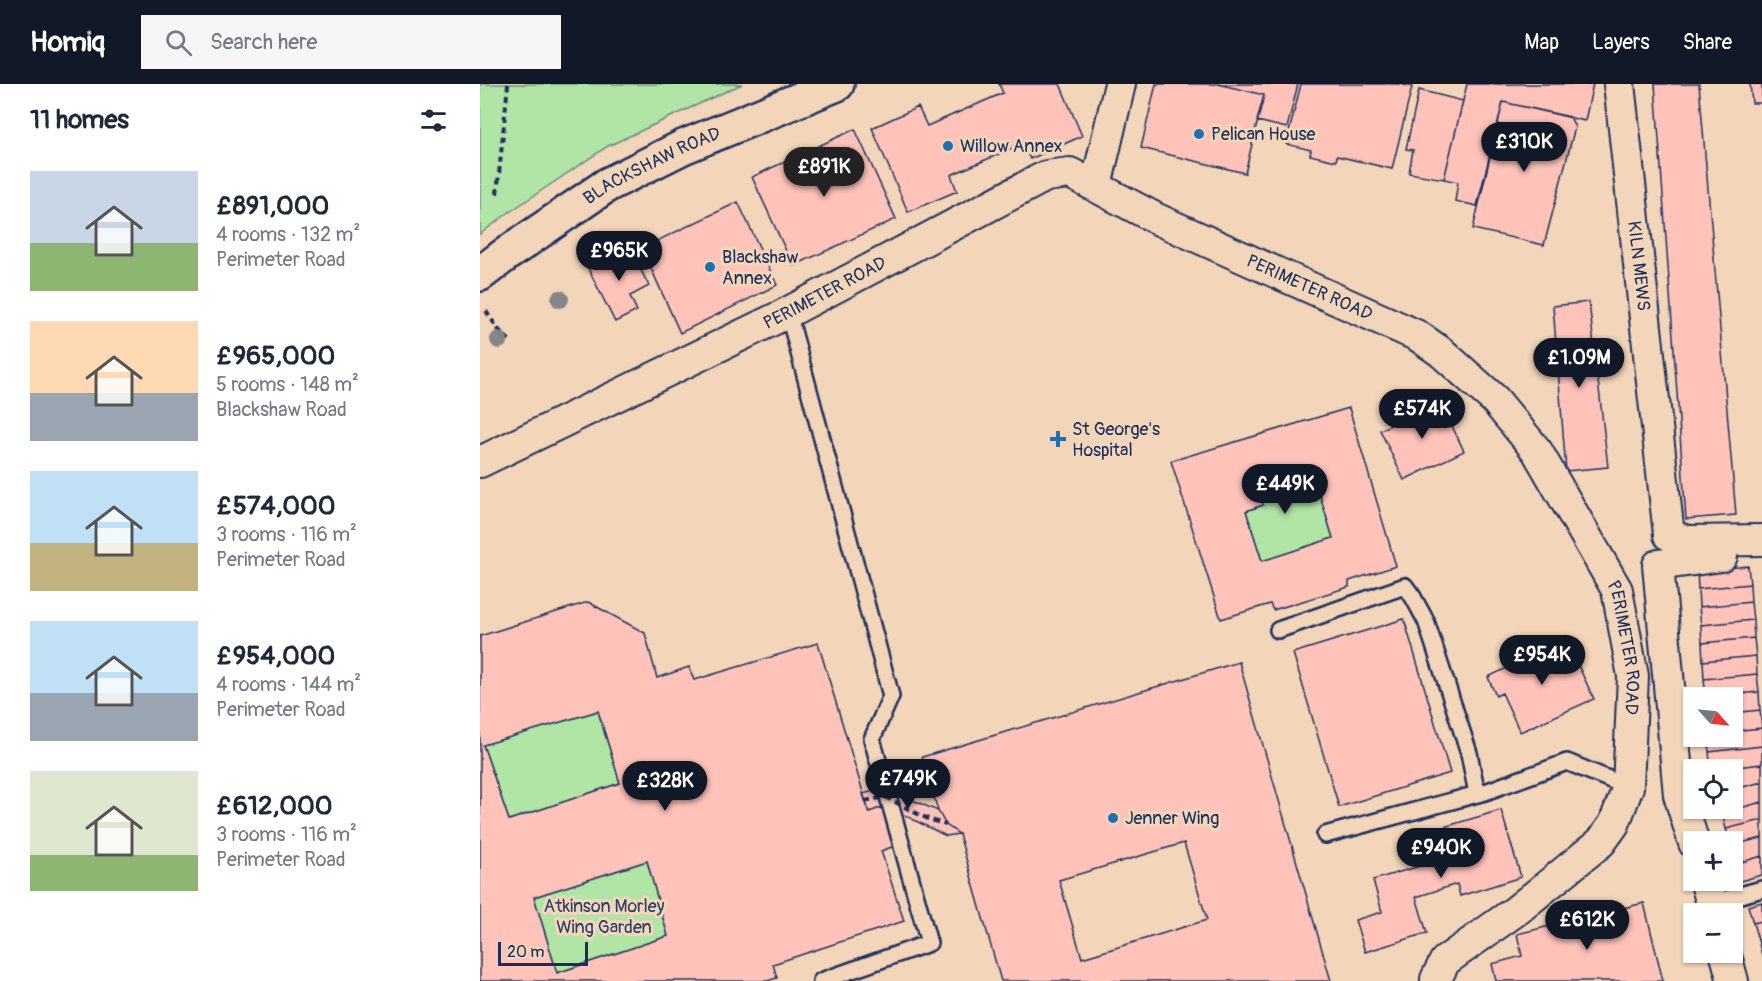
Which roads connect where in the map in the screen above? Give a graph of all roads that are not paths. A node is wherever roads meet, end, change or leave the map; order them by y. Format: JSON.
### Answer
{"nodes":[{"id":1,"x":837,"y":84,"type":"edge"},
{"id":2,"x":1120,"y":84,"type":"edge"},
{"id":3,"x":1620,"y":84,"type":"edge"},
{"id":4,"x":1096,"y":186,"type":"junction"},
{"id":5,"x":480,"y":274,"type":"edge"},
{"id":6,"x":789,"y":312,"type":"junction"},
{"id":7,"x":480,"y":462,"type":"edge"},
{"id":8,"x":1761,"y":540,"type":"edge"},
{"id":9,"x":1278,"y":630,"type":"dead end"},
{"id":10,"x":1628,"y":787,"type":"junction"},
{"id":11,"x":1477,"y":794,"type":"junction"},
{"id":12,"x":1690,"y":831,"type":"edge"},
{"id":13,"x":1326,"y":835,"type":"dead end"},
{"id":14,"x":1762,"y":889,"type":"edge"},
{"id":15,"x":1710,"y":899,"type":"edge"},
{"id":16,"x":1728,"y":963,"type":"edge"},
{"id":17,"x":821,"y":981,"type":"edge"},
{"id":18,"x":1437,"y":981,"type":"edge"},
{"id":19,"x":1733,"y":981,"type":"edge"}],
"edges":[{"from":1,"to":5,"type":"street","name":"BLACKSHAW ROAD"},
{"from":2,"to":4,"type":"street"},
{"from":3,"to":8,"type":"street","name":"KILN MEWS"},
{"from":4,"to":6,"type":"street","name":"PERIMETER ROAD"},
{"from":4,"to":10,"type":"street","name":"PERIMETER ROAD"},
{"from":6,"to":7,"type":"street","name":"PERIMETER ROAD"},
{"from":6,"to":17,"type":"lane"},
{"from":8,"to":12,"type":"street"},
{"from":9,"to":11,"type":"lane"},
{"from":10,"to":11,"type":"lane"},
{"from":10,"to":18,"type":"street","name":"PERIMETER ROAD"},
{"from":11,"to":13,"type":"lane"},
{"from":14,"to":15,"type":"lane"},
{"from":16,"to":19,"type":"street"}]}
